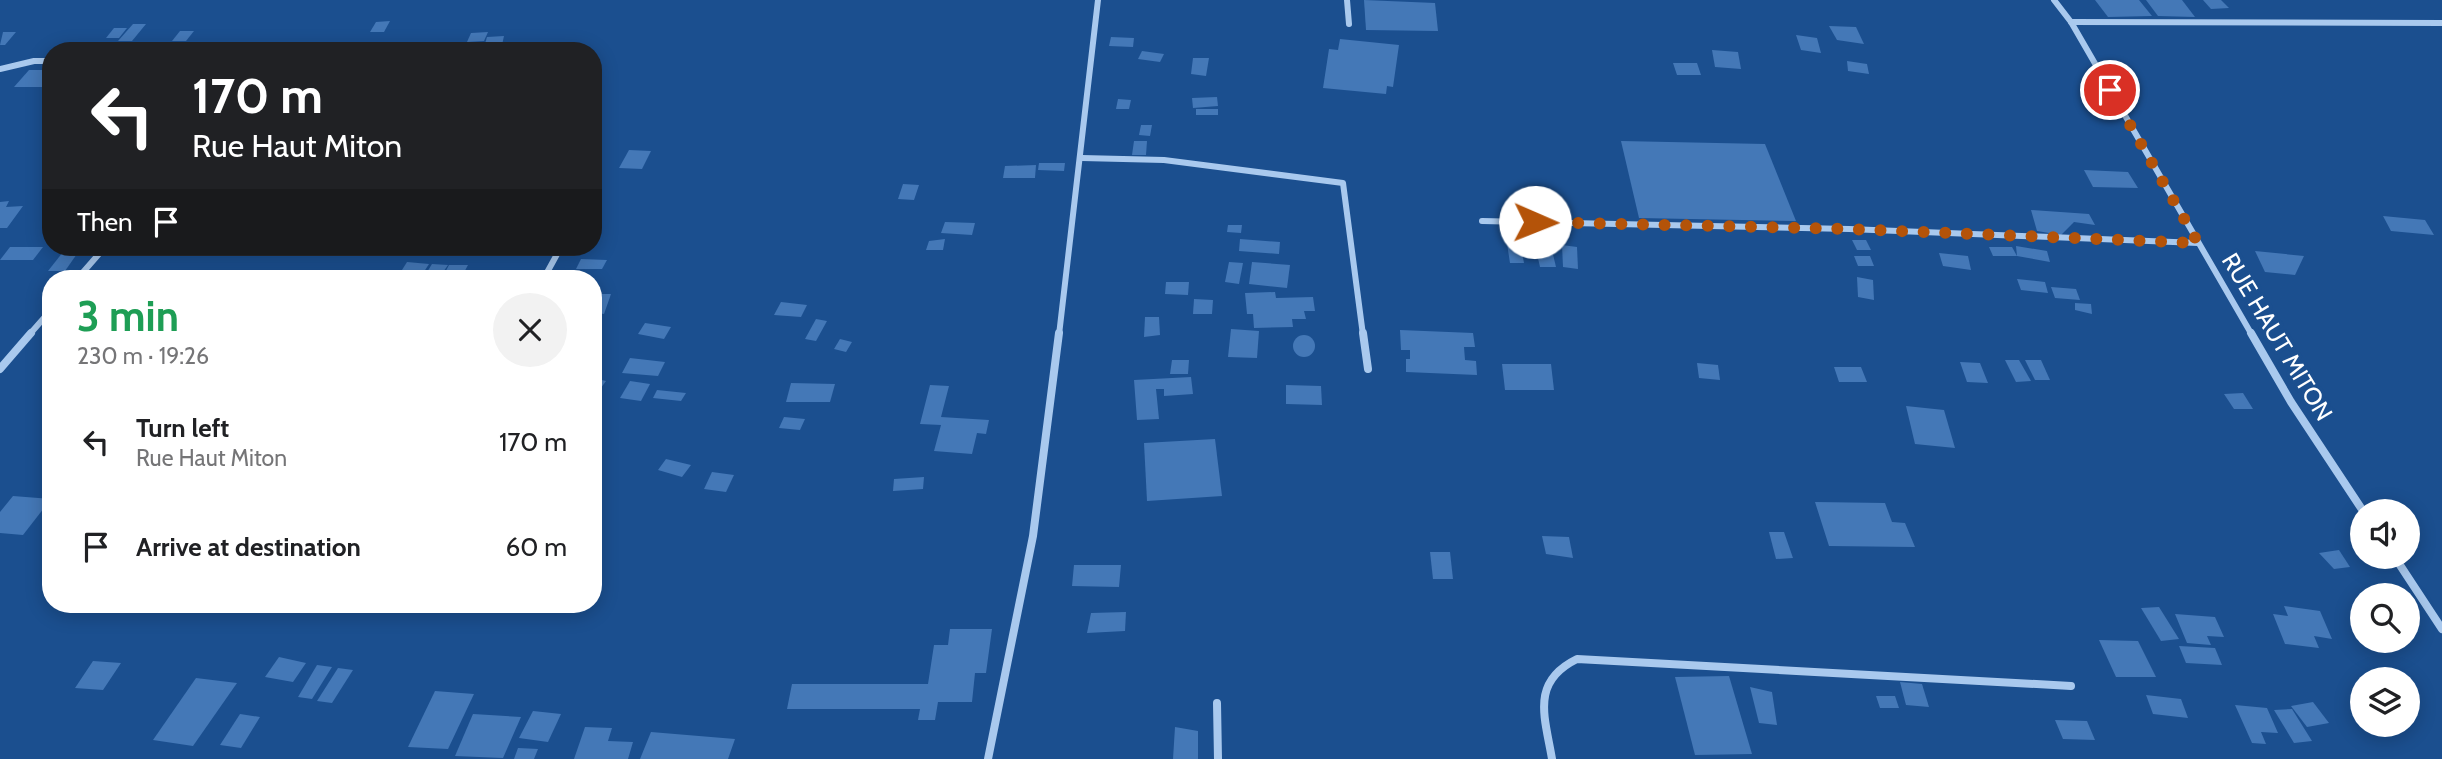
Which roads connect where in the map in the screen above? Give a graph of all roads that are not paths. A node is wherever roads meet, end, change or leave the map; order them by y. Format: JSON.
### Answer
{"nodes":[{"id":1,"x":1098,"y":0,"type":"edge"},
{"id":2,"x":1347,"y":0,"type":"edge"},
{"id":3,"x":2054,"y":0,"type":"edge"},
{"id":4,"x":2071,"y":22,"type":"junction"},
{"id":5,"x":2442,"y":23,"type":"edge"},
{"id":6,"x":1349,"y":24,"type":"dead end"},
{"id":7,"x":42,"y":61,"type":"edge"},
{"id":8,"x":0,"y":69,"type":"edge"},
{"id":9,"x":1082,"y":158,"type":"junction"},
{"id":10,"x":1482,"y":221,"type":"dead end"},
{"id":11,"x":2198,"y":243,"type":"junction"},
{"id":12,"x":97,"y":256,"type":"edge"},
{"id":13,"x":85,"y":270,"type":"edge"},
{"id":14,"x":42,"y":320,"type":"edge"},
{"id":15,"x":0,"y":369,"type":"edge"},
{"id":16,"x":1368,"y":369,"type":"dead end"},
{"id":17,"x":2355,"y":499,"type":"edge"},
{"id":18,"x":2403,"y":569,"type":"edge"},
{"id":19,"x":2442,"y":629,"type":"edge"},
{"id":20,"x":2071,"y":686,"type":"dead end"},
{"id":21,"x":1217,"y":703,"type":"dead end"},
{"id":22,"x":988,"y":759,"type":"edge"},
{"id":23,"x":1219,"y":759,"type":"edge"},
{"id":24,"x":1552,"y":759,"type":"edge"}],
"edges":[{"from":1,"to":9,"type":"street"},
{"from":2,"to":6,"type":"street"},
{"from":3,"to":4,"type":"street","name":"RUE HAUT MITON"},
{"from":4,"to":5,"type":"street"},
{"from":4,"to":11,"type":"street","name":"RUE HAUT MITON"},
{"from":7,"to":8,"type":"street"},
{"from":9,"to":16,"type":"street"},
{"from":9,"to":22,"type":"street"},
{"from":10,"to":11,"type":"street"},
{"from":11,"to":17,"type":"street","name":"RUE HAUT MITON"},
{"from":12,"to":13,"type":"street"},
{"from":14,"to":15,"type":"street"},
{"from":18,"to":19,"type":"street"},
{"from":20,"to":24,"type":"street"},
{"from":21,"to":23,"type":"street"}]}
